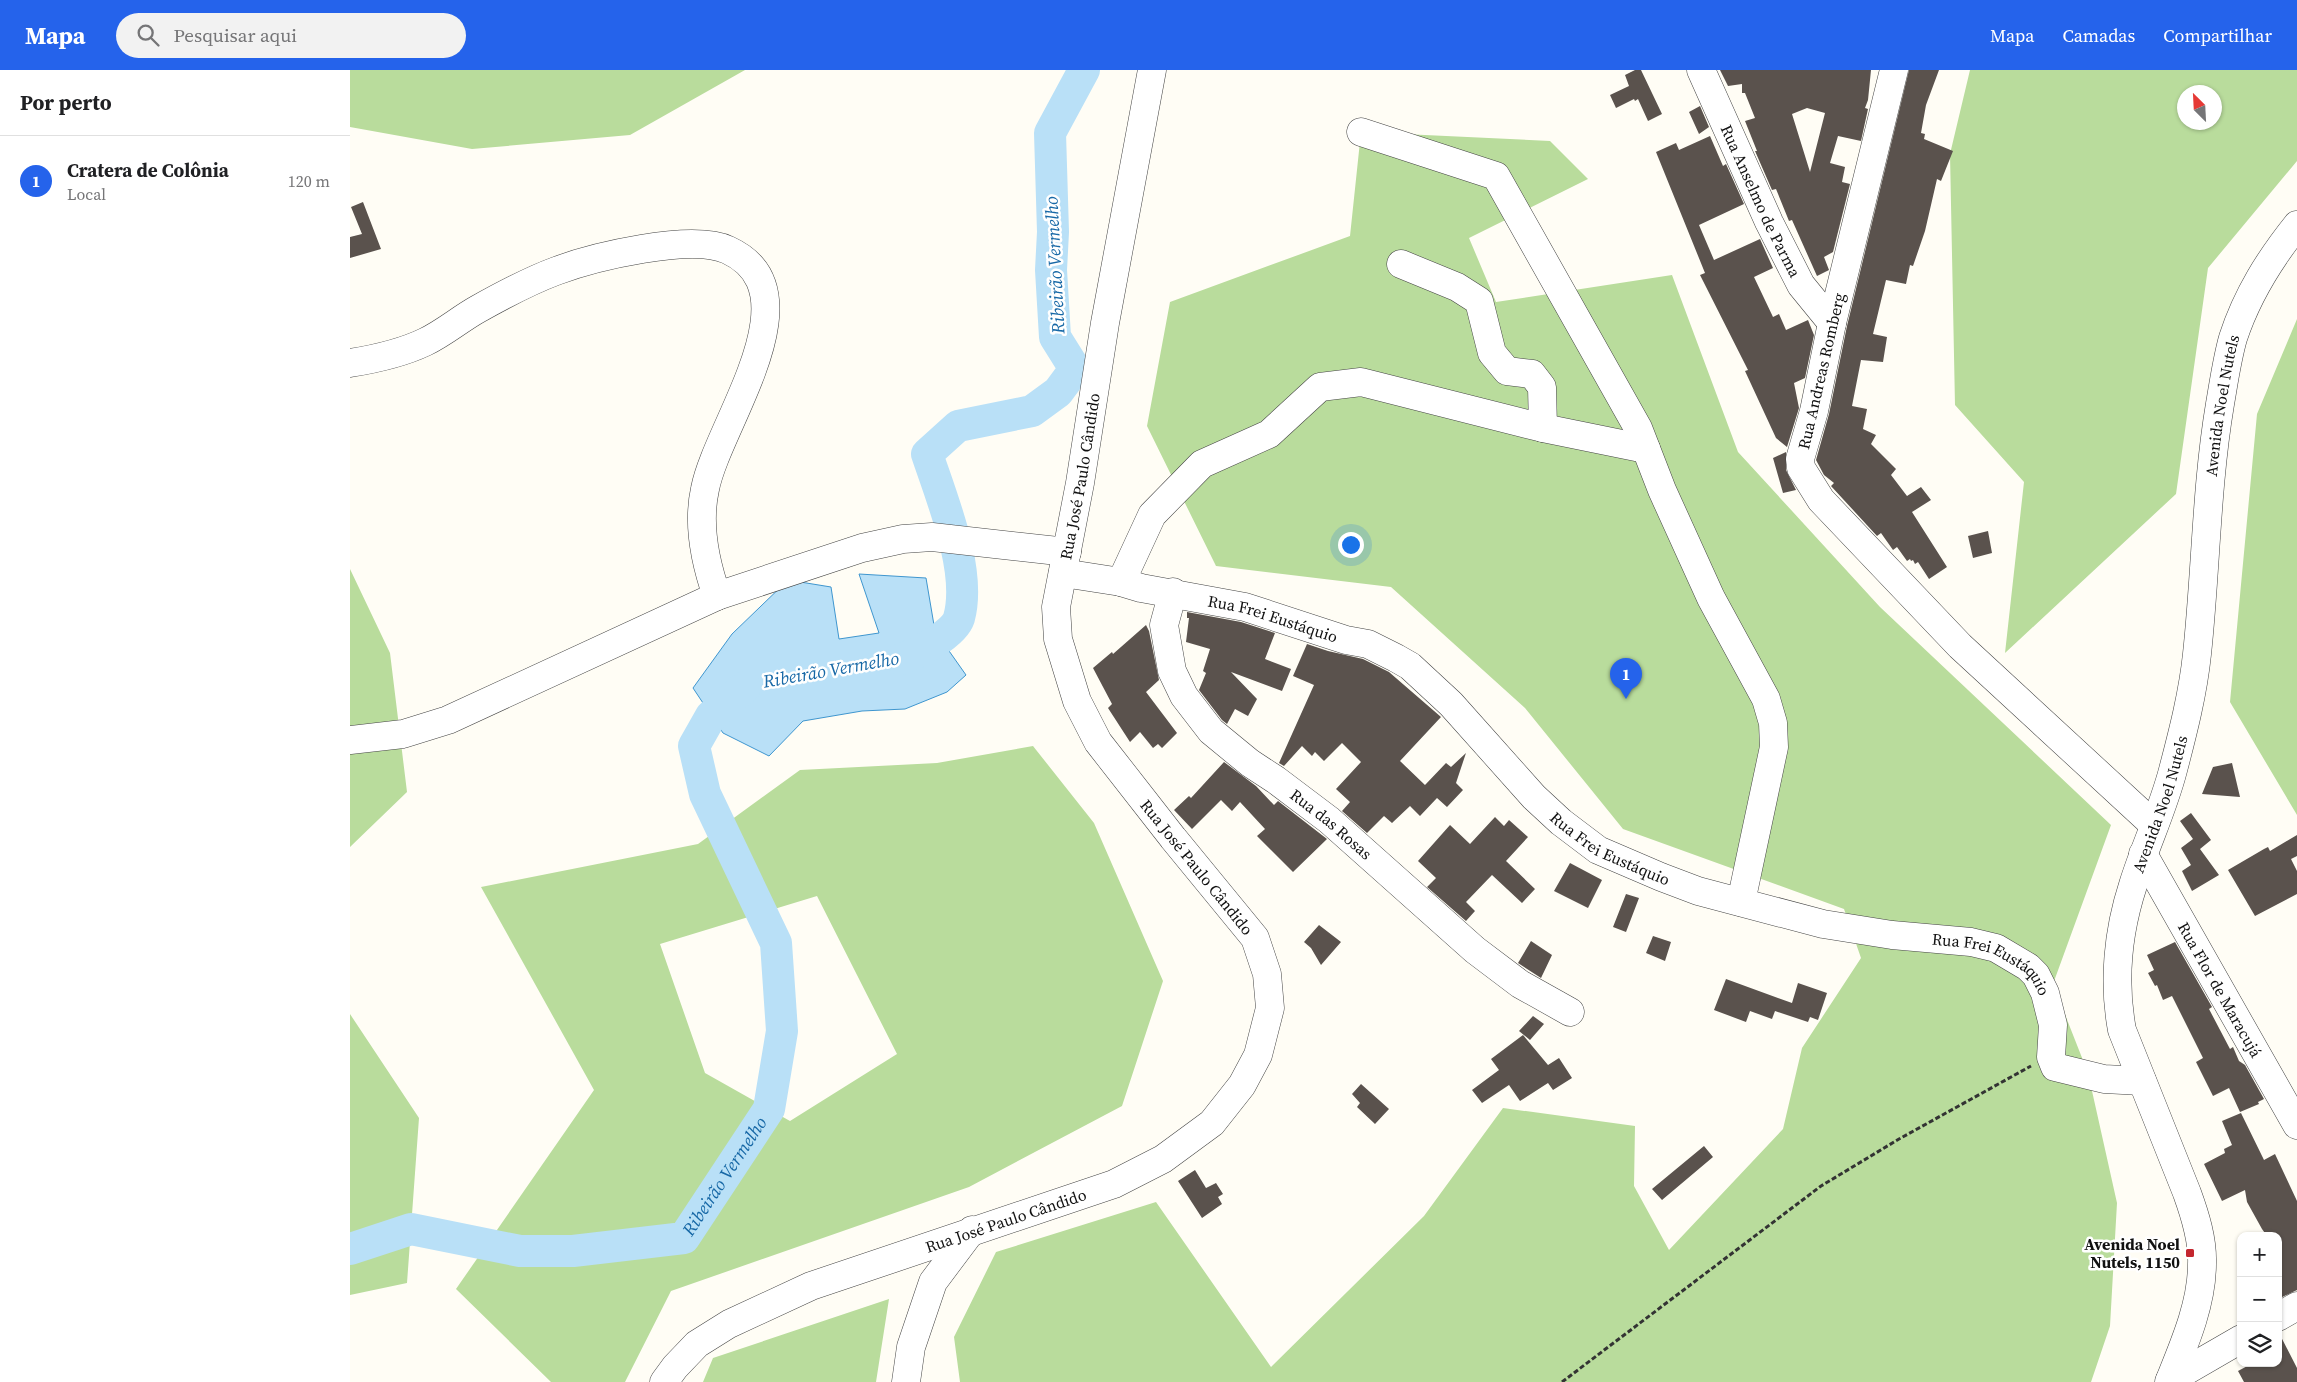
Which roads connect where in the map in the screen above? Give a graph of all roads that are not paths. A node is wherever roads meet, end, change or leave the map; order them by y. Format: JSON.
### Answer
{"nodes":[{"id":1,"x":1152,"y":70,"type":"edge"},
{"id":2,"x":1701,"y":70,"type":"edge"},
{"id":3,"x":1894,"y":70,"type":"edge"},
{"id":4,"x":1361,"y":132,"type":"dead end"},
{"id":5,"x":2297,"y":225,"type":"edge"},
{"id":6,"x":1401,"y":264,"type":"dead end"},
{"id":7,"x":1832,"y":323,"type":"junction"},
{"id":8,"x":350,"y":363,"type":"edge"},
{"id":9,"x":1543,"y":428,"type":"junction"},
{"id":10,"x":1646,"y":449,"type":"junction"},
{"id":11,"x":1065,"y":562,"type":"junction"},
{"id":12,"x":1121,"y":582,"type":"junction"},
{"id":13,"x":1173,"y":592,"type":"junction"},
{"id":14,"x":717,"y":596,"type":"junction"},
{"id":15,"x":350,"y":740,"type":"edge"},
{"id":16,"x":2154,"y":825,"type":"junction"},
{"id":17,"x":2144,"y":854,"type":"junction"},
{"id":18,"x":1742,"y":902,"type":"junction"},
{"id":19,"x":1570,"y":1012,"type":"dead end"},
{"id":20,"x":2142,"y":1081,"type":"junction"},
{"id":21,"x":2297,"y":1125,"type":"edge"},
{"id":22,"x":972,"y":1230,"type":"junction"},
{"id":23,"x":2297,"y":1306,"type":"edge"},
{"id":24,"x":2282,"y":1315,"type":"edge"},
{"id":25,"x":2237,"y":1341,"type":"edge"},
{"id":26,"x":2169,"y":1381,"type":"edge"},
{"id":27,"x":664,"y":1382,"type":"edge"},
{"id":28,"x":906,"y":1382,"type":"edge"}],
"edges":[{"from":1,"to":11,"type":"street","name":"Rua José Paulo Cândido"},
{"from":2,"to":7,"type":"street","name":"Rua Anselmo de Parma"},
{"from":3,"to":7,"type":"street","name":"Rua Andreas Romberg"},
{"from":4,"to":10,"type":"street"},
{"from":5,"to":16,"type":"street","name":"Avenida Noel Nutels"},
{"from":6,"to":9,"type":"street"},
{"from":7,"to":16,"type":"street","name":"Rua Andreas Romberg"},
{"from":8,"to":14,"type":"street"},
{"from":9,"to":10,"type":"street"},
{"from":9,"to":12,"type":"street"},
{"from":10,"to":18,"type":"street"},
{"from":11,"to":12,"type":"street","name":"Rua Frei Eustáquio"},
{"from":11,"to":14,"type":"street","name":"Rua Frei Eustáquio"},
{"from":11,"to":22,"type":"street","name":"Rua José Paulo Cândido"},
{"from":12,"to":13,"type":"street","name":"Rua Frei Eustáquio"},
{"from":13,"to":18,"type":"street","name":"Rua Frei Eustáquio"},
{"from":13,"to":19,"type":"street","name":"Rua das Rosas"},
{"from":14,"to":15,"type":"street","name":"Rua Frei Eustáquio"},
{"from":16,"to":17,"type":"street","name":"Avenida Noel Nutels"},
{"from":17,"to":20,"type":"street","name":"Avenida Noel Nutels"},
{"from":17,"to":21,"type":"street","name":"Rua Flor de Maracujá"},
{"from":18,"to":20,"type":"street","name":"Rua Frei Eustáquio"},
{"from":20,"to":26,"type":"street","name":"Avenida Noel Nutels"},
{"from":22,"to":27,"type":"street","name":"Rua José Paulo Cândido"},
{"from":22,"to":28,"type":"street"},
{"from":23,"to":24,"type":"street"},
{"from":25,"to":26,"type":"street"}]}
